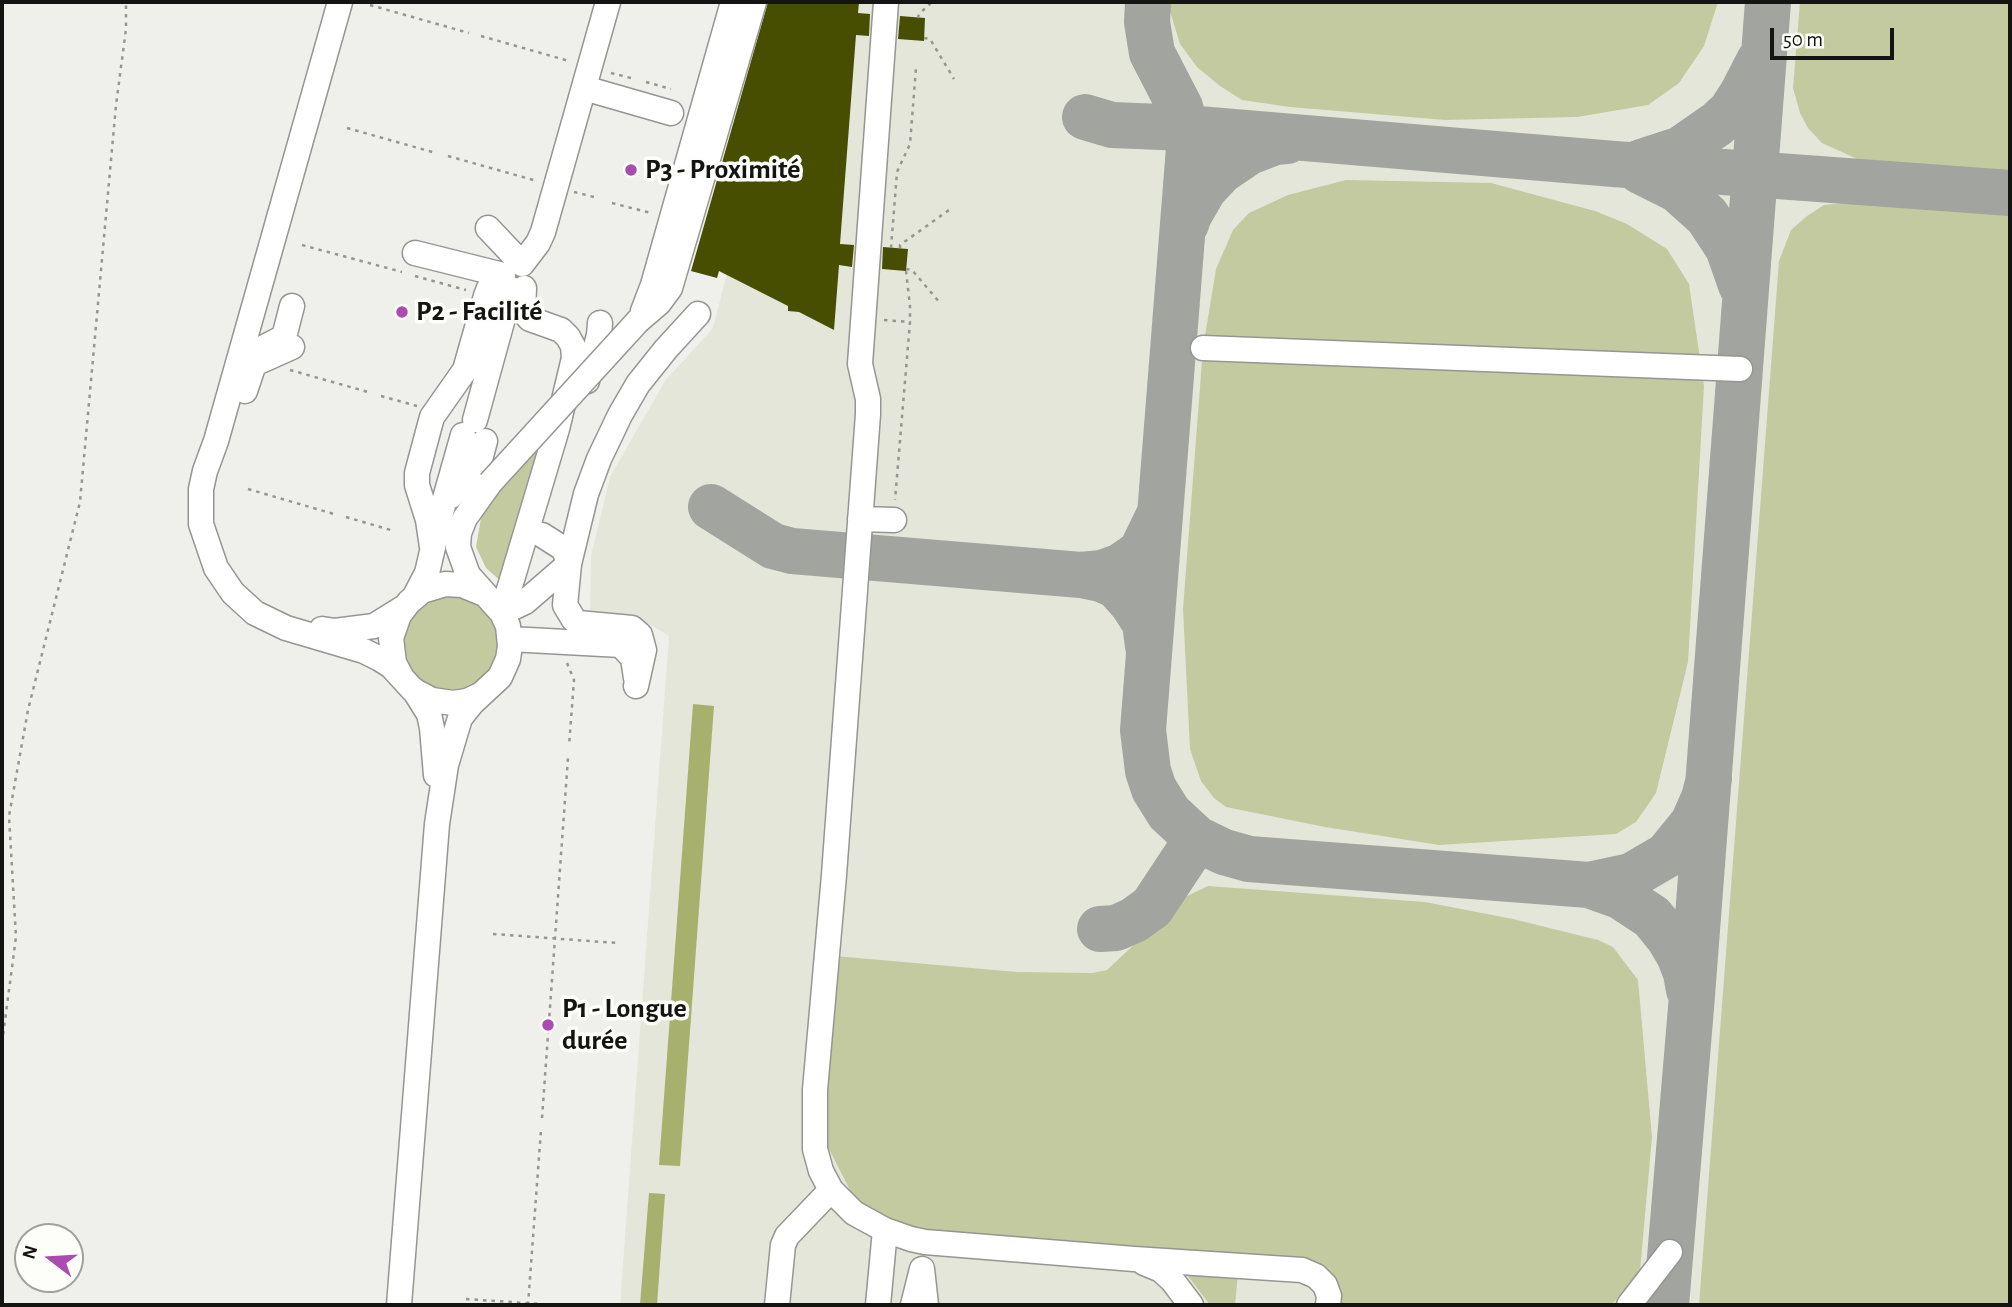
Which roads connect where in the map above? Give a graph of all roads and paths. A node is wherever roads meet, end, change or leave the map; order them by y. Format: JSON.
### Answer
{"nodes":[{"id":1,"x":126,"y":2,"type":"edge"},
{"id":2,"x":340,"y":2,"type":"edge"},
{"id":3,"x":608,"y":2,"type":"edge"},
{"id":4,"x":733,"y":2,"type":"edge"},
{"id":5,"x":754,"y":2,"type":"edge"},
{"id":6,"x":886,"y":2,"type":"edge"},
{"id":7,"x":932,"y":2,"type":"edge"},
{"id":8,"x":370,"y":5,"type":"dead end"},
{"id":9,"x":918,"y":18,"type":"dead end"},
{"id":10,"x":469,"y":33,"type":"dead end"},
{"id":11,"x":481,"y":36,"type":"dead end"},
{"id":12,"x":924,"y":38,"type":"dead end"},
{"id":13,"x":576,"y":63,"type":"dead end"},
{"id":14,"x":916,"y":68,"type":"dead end"},
{"id":15,"x":607,"y":72,"type":"dead end"},
{"id":16,"x":631,"y":78,"type":"dead end"},
{"id":17,"x":954,"y":79,"type":"dead end"},
{"id":18,"x":646,"y":82,"type":"dead end"},
{"id":19,"x":584,"y":88,"type":"junction"},
{"id":20,"x":671,"y":101,"type":"joint"},
{"id":21,"x":347,"y":128,"type":"dead end"},
{"id":22,"x":436,"y":153,"type":"dead end"},
{"id":23,"x":448,"y":156,"type":"dead end"},
{"id":24,"x":537,"y":181,"type":"dead end"},
{"id":25,"x":574,"y":192,"type":"dead end"},
{"id":26,"x":598,"y":198,"type":"dead end"},
{"id":27,"x":612,"y":202,"type":"dead end"},
{"id":28,"x":949,"y":211,"type":"dead end"},
{"id":29,"x":657,"y":215,"type":"dead end"},
{"id":30,"x":538,"y":243,"type":"junction"},
{"id":31,"x":302,"y":245,"type":"dead end"},
{"id":32,"x":891,"y":248,"type":"dead end"},
{"id":33,"x":900,"y":248,"type":"dead end"},
{"id":34,"x":410,"y":267,"type":"junction"},
{"id":35,"x":466,"y":290,"type":"dead end"},
{"id":36,"x":515,"y":296,"type":"junction"},
{"id":37,"x":941,"y":304,"type":"dead end"},
{"id":38,"x":292,"y":306,"type":"dead end"},
{"id":39,"x":698,"y":314,"type":"dead end"},
{"id":40,"x":863,"y":319,"type":"junction"},
{"id":41,"x":638,"y":321,"type":"junction"},
{"id":42,"x":600,"y":323,"type":"dead end"},
{"id":43,"x":910,"y":323,"type":"junction"},
{"id":44,"x":1203,"y":348,"type":"dead end"},
{"id":45,"x":287,"y":357,"type":"joint"},
{"id":46,"x":252,"y":368,"type":"junction"},
{"id":47,"x":1740,"y":369,"type":"dead end"},
{"id":48,"x":368,"y":392,"type":"dead end"},
{"id":49,"x":381,"y":396,"type":"dead end"},
{"id":50,"x":427,"y":409,"type":"dead end"},
{"id":51,"x":216,"y":441,"type":"junction"},
{"id":52,"x":248,"y":489,"type":"dead end"},
{"id":53,"x":334,"y":514,"type":"dead end"},
{"id":54,"x":346,"y":517,"type":"dead end"},
{"id":55,"x":860,"y":519,"type":"junction"},
{"id":56,"x":894,"y":520,"type":"joint"},
{"id":57,"x":394,"y":531,"type":"dead end"},
{"id":58,"x":542,"y":535,"type":"junction"},
{"id":59,"x":432,"y":547,"type":"junction"},
{"id":60,"x":569,"y":564,"type":"junction"},
{"id":61,"x":512,"y":583,"type":"junction"},
{"id":62,"x":484,"y":594,"type":"junction"},
{"id":63,"x":409,"y":602,"type":"junction"},
{"id":64,"x":502,"y":614,"type":"junction"},
{"id":65,"x":510,"y":639,"type":"junction"},
{"id":66,"x":562,"y":652,"type":"junction"},
{"id":67,"x":408,"y":684,"type":"junction"},
{"id":68,"x":480,"y":695,"type":"junction"},
{"id":69,"x":569,"y":746,"type":"dead end"},
{"id":70,"x":568,"y":758,"type":"dead end"},
{"id":71,"x":437,"y":824,"type":"junction"},
{"id":72,"x":493,"y":934,"type":"dead end"},
{"id":73,"x":555,"y":939,"type":"junction"},
{"id":74,"x":617,"y":943,"type":"dead end"},
{"id":75,"x":2,"y":1043,"type":"edge"},
{"id":76,"x":542,"y":1118,"type":"dead end"},
{"id":77,"x":541,"y":1130,"type":"dead end"},
{"id":78,"x":831,"y":1189,"type":"junction"},
{"id":79,"x":885,"y":1230,"type":"junction"},
{"id":80,"x":925,"y":1242,"type":"junction"},
{"id":81,"x":1670,"y":1252,"type":"dead end"},
{"id":82,"x":1134,"y":1259,"type":"junction"},
{"id":83,"x":922,"y":1269,"type":"junction"},
{"id":84,"x":466,"y":1298,"type":"dead end"},
{"id":85,"x":528,"y":1304,"type":"edge"},
{"id":86,"x":399,"y":1305,"type":"edge"},
{"id":87,"x":555,"y":1305,"type":"edge"},
{"id":88,"x":777,"y":1305,"type":"edge"},
{"id":89,"x":878,"y":1305,"type":"edge"},
{"id":90,"x":913,"y":1305,"type":"edge"},
{"id":91,"x":926,"y":1305,"type":"edge"},
{"id":92,"x":1191,"y":1305,"type":"edge"},
{"id":93,"x":1328,"y":1305,"type":"edge"},
{"id":94,"x":1629,"y":1305,"type":"edge"}],
"edges":[{"from":1,"to":75,"type":"path"},
{"from":2,"to":51,"type":"street"},
{"from":3,"to":19,"type":"street"},
{"from":4,"to":41,"type":"street"},
{"from":5,"to":41,"type":"street"},
{"from":6,"to":40,"type":"street"},
{"from":7,"to":9,"type":"path"},
{"from":8,"to":10,"type":"path"},
{"from":11,"to":13,"type":"path"},
{"from":12,"to":17,"type":"path"},
{"from":14,"to":32,"type":"path"},
{"from":15,"to":16,"type":"path"},
{"from":18,"to":20,"type":"path"},
{"from":19,"to":20,"type":"street"},
{"from":19,"to":30,"type":"street"},
{"from":21,"to":22,"type":"path"},
{"from":23,"to":24,"type":"path"},
{"from":25,"to":26,"type":"path"},
{"from":27,"to":29,"type":"path"},
{"from":28,"to":33,"type":"path"},
{"from":30,"to":36,"type":"street"},
{"from":30,"to":36,"type":"street"},
{"from":31,"to":34,"type":"path"},
{"from":34,"to":35,"type":"path"},
{"from":34,"to":36,"type":"street"},
{"from":36,"to":59,"type":"street"},
{"from":36,"to":59,"type":"street"},
{"from":36,"to":61,"type":"street"},
{"from":37,"to":43,"type":"path"},
{"from":38,"to":46,"type":"street"},
{"from":39,"to":60,"type":"street"},
{"from":40,"to":43,"type":"path"},
{"from":40,"to":55,"type":"street"},
{"from":41,"to":62,"type":"street","bridge":true},
{"from":42,"to":58,"type":"street"},
{"from":43,"to":56,"type":"path"},
{"from":44,"to":47,"type":"street"},
{"from":45,"to":46,"type":"street"},
{"from":45,"to":48,"type":"path"},
{"from":46,"to":51,"type":"street"},
{"from":49,"to":50,"type":"path"},
{"from":51,"to":63,"type":"street"},
{"from":51,"to":67,"type":"street"},
{"from":52,"to":53,"type":"path"},
{"from":54,"to":57,"type":"path"},
{"from":55,"to":56,"type":"street"},
{"from":55,"to":78,"type":"street"},
{"from":58,"to":60,"type":"street"},
{"from":58,"to":61,"type":"street"},
{"from":59,"to":63,"type":"street"},
{"from":60,"to":64,"type":"street"},
{"from":60,"to":66,"type":"street"},
{"from":61,"to":64,"type":"street"},
{"from":62,"to":63,"type":"street"},
{"from":62,"to":64,"type":"street"},
{"from":63,"to":67,"type":"street"},
{"from":64,"to":65,"type":"street"},
{"from":65,"to":66,"type":"street"},
{"from":65,"to":68,"type":"street"},
{"from":66,"to":69,"type":"path"},
{"from":67,"to":68,"type":"street"},
{"from":67,"to":71,"type":"street"},
{"from":68,"to":71,"type":"street"},
{"from":70,"to":73,"type":"path"},
{"from":71,"to":86,"type":"street"},
{"from":72,"to":73,"type":"path"},
{"from":73,"to":74,"type":"path"},
{"from":73,"to":76,"type":"path"},
{"from":77,"to":85,"type":"path"},
{"from":78,"to":79,"type":"street"},
{"from":78,"to":88,"type":"street"},
{"from":79,"to":80,"type":"street"},
{"from":79,"to":89,"type":"street"},
{"from":80,"to":82,"type":"street"},
{"from":80,"to":83,"type":"street"},
{"from":81,"to":94,"type":"street"},
{"from":82,"to":92,"type":"street"},
{"from":82,"to":93,"type":"street"},
{"from":83,"to":90,"type":"street"},
{"from":83,"to":91,"type":"street"},
{"from":84,"to":85,"type":"path"},
{"from":85,"to":87,"type":"path"}]}
